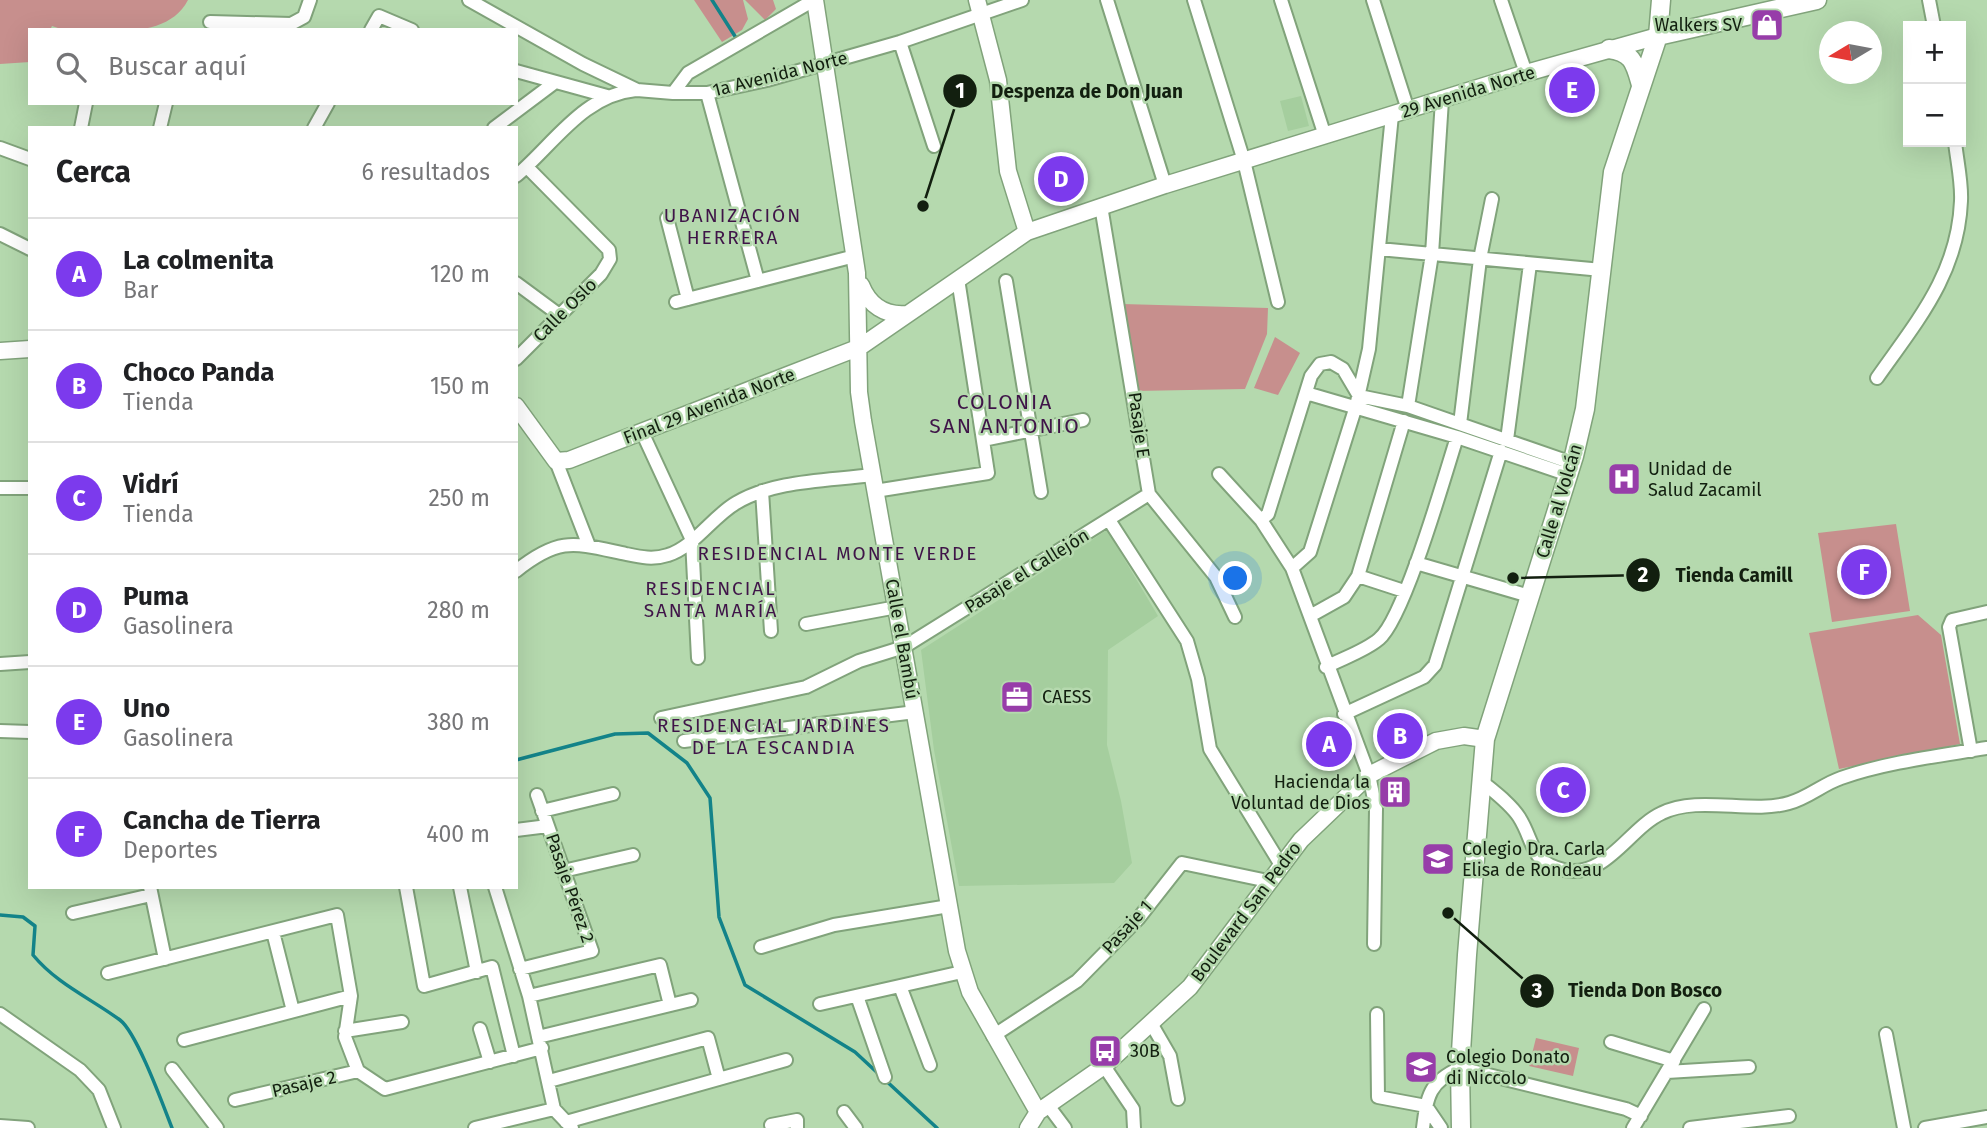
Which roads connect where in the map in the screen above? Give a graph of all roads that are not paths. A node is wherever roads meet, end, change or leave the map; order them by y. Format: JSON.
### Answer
{"nodes":[{"id":1,"x":310,"y":0,"type":"edge"},
{"id":2,"x":470,"y":0,"type":"edge"},
{"id":3,"x":814,"y":0,"type":"edge"},
{"id":4,"x":1022,"y":0,"type":"edge"},
{"id":5,"x":1107,"y":0,"type":"edge"},
{"id":6,"x":1194,"y":0,"type":"edge"},
{"id":7,"x":1281,"y":0,"type":"edge"},
{"id":8,"x":1373,"y":0,"type":"edge"},
{"id":9,"x":1501,"y":0,"type":"edge"},
{"id":10,"x":1661,"y":0,"type":"edge"},
{"id":11,"x":1817,"y":0,"type":"edge"},
{"id":12,"x":1929,"y":0,"type":"edge"},
{"id":13,"x":979,"y":7,"type":"edge"},
{"id":14,"x":1933,"y":21,"type":"edge"},
{"id":15,"x":210,"y":22,"type":"dead end"},
{"id":16,"x":372,"y":28,"type":"edge"},
{"id":17,"x":407,"y":28,"type":"edge"},
{"id":18,"x":1658,"y":36,"type":"junction"},
{"id":19,"x":900,"y":42,"type":"junction"},
{"id":20,"x":1609,"y":49,"type":"junction"},
{"id":21,"x":827,"y":63,"type":"junction"},
{"id":22,"x":518,"y":72,"type":"edge"},
{"id":23,"x":1526,"y":73,"type":"junction"},
{"id":24,"x":554,"y":83,"type":"junction"},
{"id":25,"x":1642,"y":85,"type":"junction"},
{"id":26,"x":636,"y":90,"type":"junction"},
{"id":27,"x":673,"y":93,"type":"junction"},
{"id":28,"x":707,"y":93,"type":"junction"},
{"id":29,"x":607,"y":96,"type":"junction"},
{"id":30,"x":1442,"y":100,"type":"junction"},
{"id":31,"x":86,"y":105,"type":"edge"},
{"id":32,"x":166,"y":105,"type":"edge"},
{"id":33,"x":327,"y":105,"type":"edge"},
{"id":34,"x":1400,"y":113,"type":"junction"},
{"id":35,"x":81,"y":126,"type":"edge"},
{"id":36,"x":160,"y":126,"type":"edge"},
{"id":37,"x":315,"y":126,"type":"edge"},
{"id":38,"x":497,"y":126,"type":"edge"},
{"id":39,"x":1325,"y":136,"type":"junction"},
{"id":40,"x":934,"y":146,"type":"dead end"},
{"id":41,"x":1956,"y":147,"type":"edge"},
{"id":42,"x":0,"y":148,"type":"edge"},
{"id":43,"x":28,"y":158,"type":"edge"},
{"id":44,"x":1244,"y":161,"type":"junction"},
{"id":45,"x":527,"y":167,"type":"junction"},
{"id":46,"x":518,"y":174,"type":"edge"},
{"id":47,"x":1165,"y":185,"type":"junction"},
{"id":48,"x":1492,"y":199,"type":"dead end"},
{"id":49,"x":1101,"y":206,"type":"junction"},
{"id":50,"x":667,"y":218,"type":"dead end"},
{"id":51,"x":1027,"y":232,"type":"junction"},
{"id":52,"x":0,"y":234,"type":"edge"},
{"id":53,"x":28,"y":248,"type":"edge"},
{"id":54,"x":1379,"y":249,"type":"junction"},
{"id":55,"x":1432,"y":254,"type":"junction"},
{"id":56,"x":855,"y":256,"type":"junction"},
{"id":57,"x":1480,"y":259,"type":"junction"},
{"id":58,"x":1530,"y":264,"type":"junction"},
{"id":59,"x":1602,"y":270,"type":"junction"},
{"id":60,"x":858,"y":272,"type":"junction"},
{"id":61,"x":958,"y":279,"type":"junction"},
{"id":62,"x":758,"y":281,"type":"junction"},
{"id":63,"x":1006,"y":281,"type":"dead end"},
{"id":64,"x":518,"y":284,"type":"edge"},
{"id":65,"x":1278,"y":302,"type":"dead end"},
{"id":66,"x":558,"y":314,"type":"junction"},
{"id":67,"x":907,"y":314,"type":"junction"},
{"id":68,"x":860,"y":347,"type":"junction"},
{"id":69,"x":28,"y":348,"type":"edge"},
{"id":70,"x":0,"y":351,"type":"edge"},
{"id":71,"x":518,"y":357,"type":"edge"},
{"id":72,"x":1877,"y":378,"type":"dead end"},
{"id":73,"x":1306,"y":393,"type":"junction"},
{"id":74,"x":1357,"y":401,"type":"junction"},
{"id":75,"x":1408,"y":406,"type":"junction"},
{"id":76,"x":518,"y":409,"type":"edge"},
{"id":77,"x":1083,"y":420,"type":"dead end"},
{"id":78,"x":1404,"y":421,"type":"junction"},
{"id":79,"x":1460,"y":424,"type":"junction"},
{"id":80,"x":1031,"y":430,"type":"junction"},
{"id":81,"x":642,"y":432,"type":"junction"},
{"id":82,"x":1457,"y":438,"type":"junction"},
{"id":83,"x":983,"y":440,"type":"junction"},
{"id":84,"x":1504,"y":446,"type":"junction"},
{"id":85,"x":556,"y":461,"type":"junction"},
{"id":86,"x":1571,"y":469,"type":"junction"},
{"id":87,"x":1219,"y":474,"type":"dead end"},
{"id":88,"x":873,"y":483,"type":"junction"},
{"id":89,"x":0,"y":488,"type":"edge"},
{"id":90,"x":28,"y":488,"type":"edge"},
{"id":91,"x":762,"y":491,"type":"junction"},
{"id":92,"x":1041,"y":492,"type":"dead end"},
{"id":93,"x":1149,"y":495,"type":"junction"},
{"id":94,"x":1109,"y":520,"type":"junction"},
{"id":95,"x":1261,"y":520,"type":"junction"},
{"id":96,"x":691,"y":541,"type":"junction"},
{"id":97,"x":589,"y":546,"type":"junction"},
{"id":98,"x":1416,"y":563,"type":"junction"},
{"id":99,"x":1292,"y":568,"type":"junction"},
{"id":100,"x":518,"y":570,"type":"edge"},
{"id":101,"x":1358,"y":576,"type":"junction"},
{"id":102,"x":1464,"y":576,"type":"junction"},
{"id":103,"x":1404,"y":591,"type":"junction"},
{"id":104,"x":1529,"y":596,"type":"junction"},
{"id":105,"x":897,"y":607,"type":"junction"},
{"id":106,"x":1987,"y":612,"type":"edge"},
{"id":107,"x":1310,"y":616,"type":"junction"},
{"id":108,"x":1235,"y":617,"type":"dead end"},
{"id":109,"x":806,"y":624,"type":"dead end"},
{"id":110,"x":771,"y":631,"type":"dead end"},
{"id":111,"x":904,"y":647,"type":"junction"},
{"id":112,"x":698,"y":658,"type":"dead end"},
{"id":113,"x":28,"y":662,"type":"edge"},
{"id":114,"x":0,"y":664,"type":"edge"},
{"id":115,"x":1326,"y":667,"type":"junction"},
{"id":116,"x":915,"y":712,"type":"junction"},
{"id":117,"x":1344,"y":714,"type":"junction"},
{"id":118,"x":661,"y":718,"type":"dead end"},
{"id":119,"x":0,"y":731,"type":"edge"},
{"id":120,"x":28,"y":732,"type":"edge"},
{"id":121,"x":1485,"y":739,"type":"junction"},
{"id":122,"x":684,"y":741,"type":"dead end"},
{"id":123,"x":1987,"y":748,"type":"edge"},
{"id":124,"x":1971,"y":751,"type":"junction"},
{"id":125,"x":1369,"y":775,"type":"junction"},
{"id":126,"x":1480,"y":780,"type":"junction"},
{"id":127,"x":613,"y":794,"type":"dead end"},
{"id":128,"x":537,"y":795,"type":"dead end"},
{"id":129,"x":542,"y":810,"type":"junction"},
{"id":130,"x":548,"y":826,"type":"junction"},
{"id":131,"x":518,"y":830,"type":"edge"},
{"id":132,"x":633,"y":855,"type":"dead end"},
{"id":133,"x":1281,"y":865,"type":"junction"},
{"id":134,"x":564,"y":871,"type":"junction"},
{"id":135,"x":1268,"y":881,"type":"junction"},
{"id":136,"x":406,"y":889,"type":"edge"},
{"id":137,"x":460,"y":889,"type":"edge"},
{"id":138,"x":496,"y":889,"type":"edge"},
{"id":139,"x":150,"y":891,"type":"edge"},
{"id":140,"x":950,"y":906,"type":"junction"},
{"id":141,"x":73,"y":914,"type":"dead end"},
{"id":142,"x":273,"y":932,"type":"junction"},
{"id":143,"x":1374,"y":944,"type":"dead end"},
{"id":144,"x":761,"y":947,"type":"dead end"},
{"id":145,"x":165,"y":959,"type":"junction"},
{"id":146,"x":520,"y":969,"type":"junction"},
{"id":147,"x":477,"y":971,"type":"junction"},
{"id":148,"x":962,"y":972,"type":"junction"},
{"id":149,"x":108,"y":973,"type":"dead end"},
{"id":150,"x":900,"y":986,"type":"junction"},
{"id":151,"x":351,"y":996,"type":"junction"},
{"id":152,"x":528,"y":996,"type":"junction"},
{"id":153,"x":857,"y":996,"type":"junction"},
{"id":154,"x":691,"y":1000,"type":"dead end"},
{"id":155,"x":820,"y":1004,"type":"dead end"},
{"id":156,"x":670,"y":1005,"type":"junction"},
{"id":157,"x":1704,"y":1009,"type":"dead end"},
{"id":158,"x":293,"y":1011,"type":"junction"},
{"id":159,"x":0,"y":1014,"type":"edge"},
{"id":160,"x":1377,"y":1014,"type":"dead end"},
{"id":161,"x":402,"y":1022,"type":"dead end"},
{"id":162,"x":1152,"y":1025,"type":"junction"},
{"id":163,"x":480,"y":1030,"type":"dead end"},
{"id":164,"x":345,"y":1031,"type":"junction"},
{"id":165,"x":1886,"y":1034,"type":"dead end"},
{"id":166,"x":993,"y":1036,"type":"junction"},
{"id":167,"x":184,"y":1040,"type":"dead end"},
{"id":168,"x":1611,"y":1042,"type":"dead end"},
{"id":169,"x":540,"y":1043,"type":"junction"},
{"id":170,"x":514,"y":1056,"type":"junction"},
{"id":171,"x":786,"y":1060,"type":"dead end"},
{"id":172,"x":489,"y":1062,"type":"junction"},
{"id":173,"x":930,"y":1065,"type":"dead end"},
{"id":174,"x":1104,"y":1066,"type":"junction"},
{"id":175,"x":1671,"y":1066,"type":"junction"},
{"id":176,"x":1749,"y":1067,"type":"dead end"},
{"id":177,"x":1460,"y":1068,"type":"junction"},
{"id":178,"x":172,"y":1069,"type":"dead end"},
{"id":179,"x":358,"y":1071,"type":"junction"},
{"id":180,"x":885,"y":1077,"type":"dead end"},
{"id":181,"x":719,"y":1079,"type":"junction"},
{"id":182,"x":549,"y":1081,"type":"junction"},
{"id":183,"x":1178,"y":1099,"type":"dead end"},
{"id":184,"x":235,"y":1100,"type":"dead end"},
{"id":185,"x":1426,"y":1106,"type":"junction"},
{"id":186,"x":1043,"y":1108,"type":"junction"},
{"id":187,"x":554,"y":1109,"type":"junction"},
{"id":188,"x":845,"y":1112,"type":"dead end"},
{"id":189,"x":1641,"y":1116,"type":"junction"},
{"id":190,"x":1789,"y":1116,"type":"dead end"},
{"id":191,"x":1987,"y":1117,"type":"edge"},
{"id":192,"x":569,"y":1125,"type":"edge"},
{"id":193,"x":771,"y":1125,"type":"dead end"},
{"id":194,"x":0,"y":1126,"type":"edge"},
{"id":195,"x":28,"y":1128,"type":"edge"},
{"id":196,"x":114,"y":1128,"type":"edge"},
{"id":197,"x":217,"y":1128,"type":"edge"},
{"id":198,"x":475,"y":1128,"type":"edge"},
{"id":199,"x":797,"y":1128,"type":"edge"},
{"id":200,"x":856,"y":1128,"type":"edge"},
{"id":201,"x":1028,"y":1128,"type":"edge"},
{"id":202,"x":1065,"y":1128,"type":"edge"},
{"id":203,"x":1134,"y":1128,"type":"edge"},
{"id":204,"x":1423,"y":1128,"type":"edge"},
{"id":205,"x":1441,"y":1128,"type":"edge"},
{"id":206,"x":1457,"y":1128,"type":"edge"},
{"id":207,"x":1633,"y":1128,"type":"edge"},
{"id":208,"x":1690,"y":1128,"type":"edge"},
{"id":209,"x":1903,"y":1128,"type":"edge"},
{"id":210,"x":1925,"y":1128,"type":"edge"}],
"edges":[{"from":1,"to":15,"type":"street"},
{"from":2,"to":26,"type":"street","name":"1a Avenida Norte"},
{"from":3,"to":21,"type":"street","name":"Calle el Bambú"},
{"from":3,"to":27,"type":"street"},
{"from":4,"to":13,"type":"street","name":"1a Avenida Norte"},
{"from":5,"to":47,"type":"street"},
{"from":6,"to":44,"type":"street"},
{"from":7,"to":39,"type":"street"},
{"from":8,"to":34,"type":"street"},
{"from":9,"to":23,"type":"street"},
{"from":10,"to":18,"type":"main road","name":"Calle al Volcán"},
{"from":11,"to":18,"type":"main road","name":"29 Avenida Norte"},
{"from":12,"to":14,"type":"street"},
{"from":13,"to":19,"type":"street","name":"1a Avenida Norte"},
{"from":13,"to":51,"type":"street"},
{"from":16,"to":17,"type":"street"},
{"from":18,"to":20,"type":"street","name":"29 Avenida Norte"},
{"from":18,"to":25,"type":"main road","name":"Calle al Volcán"},
{"from":19,"to":21,"type":"street","name":"1a Avenida Norte"},
{"from":19,"to":40,"type":"street"},
{"from":20,"to":23,"type":"street","name":"29 Avenida Norte"},
{"from":20,"to":25,"type":"main road"},
{"from":21,"to":28,"type":"street","name":"1a Avenida Norte"},
{"from":21,"to":56,"type":"street","name":"Calle el Bambú"},
{"from":22,"to":24,"type":"street"},
{"from":23,"to":30,"type":"street","name":"29 Avenida Norte"},
{"from":24,"to":29,"type":"street"},
{"from":24,"to":38,"type":"street"},
{"from":25,"to":59,"type":"main road","name":"Calle al Volcán"},
{"from":26,"to":27,"type":"street","name":"1a Avenida Norte"},
{"from":26,"to":29,"type":"street"},
{"from":27,"to":28,"type":"street","name":"1a Avenida Norte"},
{"from":28,"to":62,"type":"street"},
{"from":29,"to":45,"type":"street"},
{"from":30,"to":34,"type":"street","name":"29 Avenida Norte"},
{"from":30,"to":55,"type":"street"},
{"from":31,"to":35,"type":"street"},
{"from":32,"to":36,"type":"street"},
{"from":33,"to":37,"type":"street"},
{"from":34,"to":39,"type":"street","name":"29 Avenida Norte"},
{"from":34,"to":54,"type":"street"},
{"from":39,"to":44,"type":"street","name":"29 Avenida Norte"},
{"from":41,"to":72,"type":"street"},
{"from":42,"to":43,"type":"street"},
{"from":44,"to":47,"type":"street","name":"29 Avenida Norte"},
{"from":44,"to":65,"type":"street"},
{"from":45,"to":46,"type":"street"},
{"from":45,"to":66,"type":"street","name":"Calle Oslo"},
{"from":47,"to":49,"type":"street","name":"29 Avenida Norte"},
{"from":48,"to":57,"type":"street"},
{"from":49,"to":51,"type":"street","name":"29 Avenida Norte"},
{"from":49,"to":93,"type":"street","name":"Pasaje E"},
{"from":50,"to":62,"type":"street"},
{"from":51,"to":61,"type":"street","name":"Final 29 Avenida Norte"},
{"from":52,"to":53,"type":"street"},
{"from":54,"to":55,"type":"street"},
{"from":54,"to":74,"type":"street"},
{"from":55,"to":57,"type":"street"},
{"from":55,"to":75,"type":"street"},
{"from":56,"to":60,"type":"street","name":"Calle el Bambú"},
{"from":56,"to":62,"type":"street"},
{"from":57,"to":58,"type":"street"},
{"from":57,"to":79,"type":"street"},
{"from":58,"to":59,"type":"street"},
{"from":58,"to":84,"type":"street"},
{"from":59,"to":86,"type":"main road","name":"Calle al Volcán"},
{"from":60,"to":67,"type":"street"},
{"from":60,"to":68,"type":"street","name":"Calle el Bambú"},
{"from":61,"to":67,"type":"street","name":"Final 29 Avenida Norte"},
{"from":61,"to":83,"type":"street"},
{"from":63,"to":80,"type":"street"},
{"from":64,"to":66,"type":"street"},
{"from":66,"to":71,"type":"street","name":"Calle Oslo"},
{"from":67,"to":68,"type":"street","name":"Final 29 Avenida Norte"},
{"from":68,"to":81,"type":"street","name":"Final 29 Avenida Norte"},
{"from":68,"to":88,"type":"street","name":"Calle el Bambú"},
{"from":69,"to":70,"type":"street"},
{"from":73,"to":74,"type":"street"},
{"from":73,"to":74,"type":"street"},
{"from":73,"to":95,"type":"street"},
{"from":74,"to":75,"type":"street"},
{"from":74,"to":78,"type":"street"},
{"from":74,"to":99,"type":"street"},
{"from":75,"to":79,"type":"street"},
{"from":76,"to":85,"type":"street"},
{"from":77,"to":80,"type":"street"},
{"from":78,"to":82,"type":"street"},
{"from":78,"to":101,"type":"street"},
{"from":79,"to":84,"type":"street"},
{"from":80,"to":83,"type":"street"},
{"from":80,"to":92,"type":"street"},
{"from":81,"to":85,"type":"street","name":"Final 29 Avenida Norte"},
{"from":81,"to":96,"type":"street"},
{"from":82,"to":84,"type":"street"},
{"from":82,"to":98,"type":"street"},
{"from":83,"to":88,"type":"street"},
{"from":84,"to":86,"type":"street"},
{"from":84,"to":102,"type":"street"},
{"from":85,"to":97,"type":"street"},
{"from":86,"to":104,"type":"main road","name":"Calle al Volcán"},
{"from":87,"to":95,"type":"street"},
{"from":88,"to":91,"type":"street"},
{"from":88,"to":105,"type":"street","name":"Calle el Bambú"},
{"from":89,"to":90,"type":"street"},
{"from":91,"to":96,"type":"street"},
{"from":91,"to":110,"type":"street"},
{"from":93,"to":94,"type":"street","name":"Pasaje el Callejón"},
{"from":93,"to":108,"type":"street"},
{"from":94,"to":111,"type":"street","name":"Pasaje el Callejón"},
{"from":94,"to":133,"type":"street"},
{"from":95,"to":99,"type":"street"},
{"from":96,"to":97,"type":"street"},
{"from":96,"to":112,"type":"street"},
{"from":97,"to":100,"type":"street"},
{"from":98,"to":102,"type":"street"},
{"from":98,"to":103,"type":"street"},
{"from":99,"to":107,"type":"street"},
{"from":101,"to":103,"type":"street"},
{"from":101,"to":107,"type":"street"},
{"from":102,"to":104,"type":"street"},
{"from":102,"to":117,"type":"street"},
{"from":103,"to":115,"type":"street"},
{"from":104,"to":121,"type":"main road","name":"Calle al Volcán"},
{"from":105,"to":109,"type":"street"},
{"from":105,"to":111,"type":"street","name":"Calle el Bambú"},
{"from":106,"to":124,"type":"street"},
{"from":107,"to":115,"type":"street"},
{"from":111,"to":116,"type":"street","name":"Calle el Bambú"},
{"from":111,"to":118,"type":"street","name":"Pasaje el Callejón"},
{"from":113,"to":114,"type":"street"},
{"from":115,"to":117,"type":"street"},
{"from":116,"to":122,"type":"street"},
{"from":116,"to":140,"type":"street","name":"Calle el Bambú"},
{"from":117,"to":125,"type":"street"},
{"from":119,"to":120,"type":"street"},
{"from":121,"to":125,"type":"street","name":"Boulevard San Pedro"},
{"from":121,"to":126,"type":"main road","name":"Calle al Volcán"},
{"from":123,"to":124,"type":"street"},
{"from":124,"to":126,"type":"street"},
{"from":125,"to":133,"type":"street","name":"Boulevard San Pedro"},
{"from":125,"to":143,"type":"street"},
{"from":126,"to":177,"type":"main road","name":"Calle al Volcán"},
{"from":127,"to":129,"type":"street"},
{"from":128,"to":129,"type":"street","name":"Pasaje Pérez 2"},
{"from":129,"to":130,"type":"street","name":"Pasaje Pérez 2"},
{"from":130,"to":131,"type":"street"},
{"from":130,"to":134,"type":"street","name":"Pasaje Pérez 2"},
{"from":132,"to":134,"type":"street"},
{"from":133,"to":135,"type":"street","name":"Boulevard San Pedro"},
{"from":134,"to":146,"type":"street","name":"Pasaje Pérez 2"},
{"from":135,"to":162,"type":"street","name":"Boulevard San Pedro"},
{"from":135,"to":166,"type":"street","name":"Pasaje 1"},
{"from":136,"to":147,"type":"street"},
{"from":137,"to":147,"type":"street"},
{"from":138,"to":146,"type":"street"},
{"from":139,"to":141,"type":"street"},
{"from":139,"to":145,"type":"street"},
{"from":140,"to":144,"type":"street"},
{"from":140,"to":148,"type":"street","name":"Calle el Bambú"},
{"from":142,"to":145,"type":"street"},
{"from":142,"to":151,"type":"street"},
{"from":142,"to":158,"type":"street"},
{"from":145,"to":149,"type":"street"},
{"from":146,"to":152,"type":"street"},
{"from":147,"to":170,"type":"street"},
{"from":148,"to":150,"type":"street"},
{"from":148,"to":166,"type":"street","name":"Calle el Bambú"},
{"from":150,"to":153,"type":"street"},
{"from":150,"to":173,"type":"street"},
{"from":151,"to":158,"type":"street"},
{"from":151,"to":164,"type":"street"},
{"from":152,"to":156,"type":"street"},
{"from":152,"to":169,"type":"street"},
{"from":153,"to":155,"type":"street"},
{"from":153,"to":180,"type":"street"},
{"from":154,"to":156,"type":"street","name":"Pasaje 2"},
{"from":156,"to":169,"type":"street","name":"Pasaje 2"},
{"from":157,"to":175,"type":"street"},
{"from":158,"to":167,"type":"street"},
{"from":159,"to":196,"type":"street"},
{"from":160,"to":185,"type":"street"},
{"from":161,"to":164,"type":"street"},
{"from":162,"to":174,"type":"street","name":"Boulevard San Pedro"},
{"from":162,"to":183,"type":"street"},
{"from":163,"to":172,"type":"street"},
{"from":164,"to":179,"type":"street"},
{"from":165,"to":209,"type":"street"},
{"from":166,"to":186,"type":"street","name":"Calle el Bambú"},
{"from":168,"to":175,"type":"street"},
{"from":169,"to":170,"type":"street","name":"Pasaje 2"},
{"from":169,"to":182,"type":"street"},
{"from":170,"to":172,"type":"street","name":"Pasaje 2"},
{"from":171,"to":181,"type":"street"},
{"from":172,"to":179,"type":"street","name":"Pasaje 2"},
{"from":174,"to":186,"type":"street","name":"Boulevard San Pedro"},
{"from":174,"to":203,"type":"street"},
{"from":175,"to":176,"type":"street"},
{"from":175,"to":189,"type":"street"},
{"from":177,"to":185,"type":"street"},
{"from":177,"to":189,"type":"street"},
{"from":177,"to":206,"type":"main road","name":"Calle al Volcán"},
{"from":178,"to":197,"type":"street"},
{"from":179,"to":184,"type":"street","name":"Pasaje 2"},
{"from":181,"to":182,"type":"street"},
{"from":181,"to":192,"type":"street"},
{"from":182,"to":187,"type":"street"},
{"from":185,"to":204,"type":"street"},
{"from":185,"to":205,"type":"street"},
{"from":186,"to":201,"type":"street","name":"Boulevard San Pedro"},
{"from":186,"to":202,"type":"street"},
{"from":187,"to":192,"type":"street"},
{"from":187,"to":198,"type":"street"},
{"from":188,"to":200,"type":"street"},
{"from":189,"to":207,"type":"street"},
{"from":190,"to":208,"type":"street"},
{"from":191,"to":210,"type":"street"},
{"from":193,"to":199,"type":"street"},
{"from":194,"to":195,"type":"street"}]}
